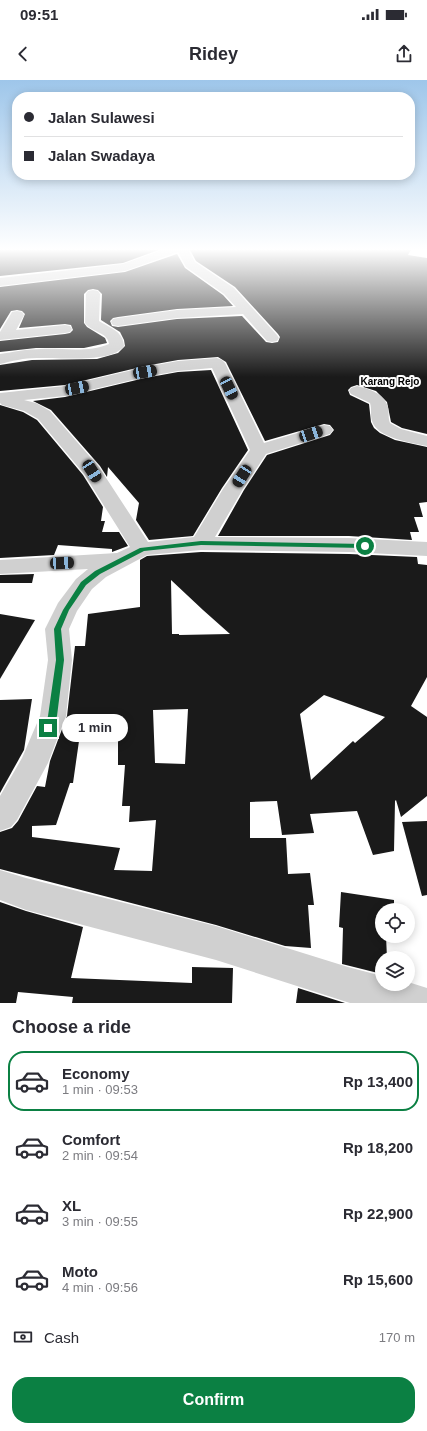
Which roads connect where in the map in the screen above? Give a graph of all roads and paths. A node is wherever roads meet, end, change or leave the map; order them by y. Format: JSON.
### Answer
{"nodes":[{"id":1,"x":229,"y":291,"type":"edge"},
{"id":2,"x":94,"y":294,"type":"dead end"},
{"id":3,"x":247,"y":310,"type":"junction"},
{"id":4,"x":17,"y":315,"type":"dead end"},
{"id":5,"x":118,"y":322,"type":"dead end"},
{"id":6,"x":65,"y":329,"type":"dead end"},
{"id":7,"x":3,"y":335,"type":"edge"},
{"id":8,"x":272,"y":338,"type":"dead end"},
{"id":9,"x":0,"y":359,"type":"edge"},
{"id":10,"x":357,"y":391,"type":"dead end"},
{"id":11,"x":0,"y":399,"type":"edge"},
{"id":12,"x":324,"y":430,"type":"dead end"},
{"id":13,"x":427,"y":441,"type":"edge"},
{"id":14,"x":259,"y":450,"type":"junction"},
{"id":15,"x":201,"y":543,"type":"junction"},
{"id":16,"x":427,"y":549,"type":"edge"},
{"id":17,"x":133,"y":554,"type":"junction"},
{"id":18,"x":0,"y":566,"type":"edge"},
{"id":19,"x":0,"y":818,"type":"edge"},
{"id":20,"x":0,"y":885,"type":"edge"},
{"id":21,"x":421,"y":1003,"type":"edge"}],
"edges":[{"from":1,"to":3,"type":"street"},
{"from":2,"to":9,"type":"street"},
{"from":3,"to":5,"type":"street"},
{"from":3,"to":8,"type":"street"},
{"from":4,"to":7,"type":"street"},
{"from":6,"to":7,"type":"street"},
{"from":10,"to":13,"type":"street"},
{"from":11,"to":14,"type":"street"},
{"from":11,"to":17,"type":"street"},
{"from":12,"to":14,"type":"street"},
{"from":14,"to":15,"type":"street"},
{"from":15,"to":16,"type":"street"},
{"from":15,"to":17,"type":"street"},
{"from":17,"to":18,"type":"street"},
{"from":17,"to":19,"type":"street"},
{"from":20,"to":21,"type":"street"}]}
